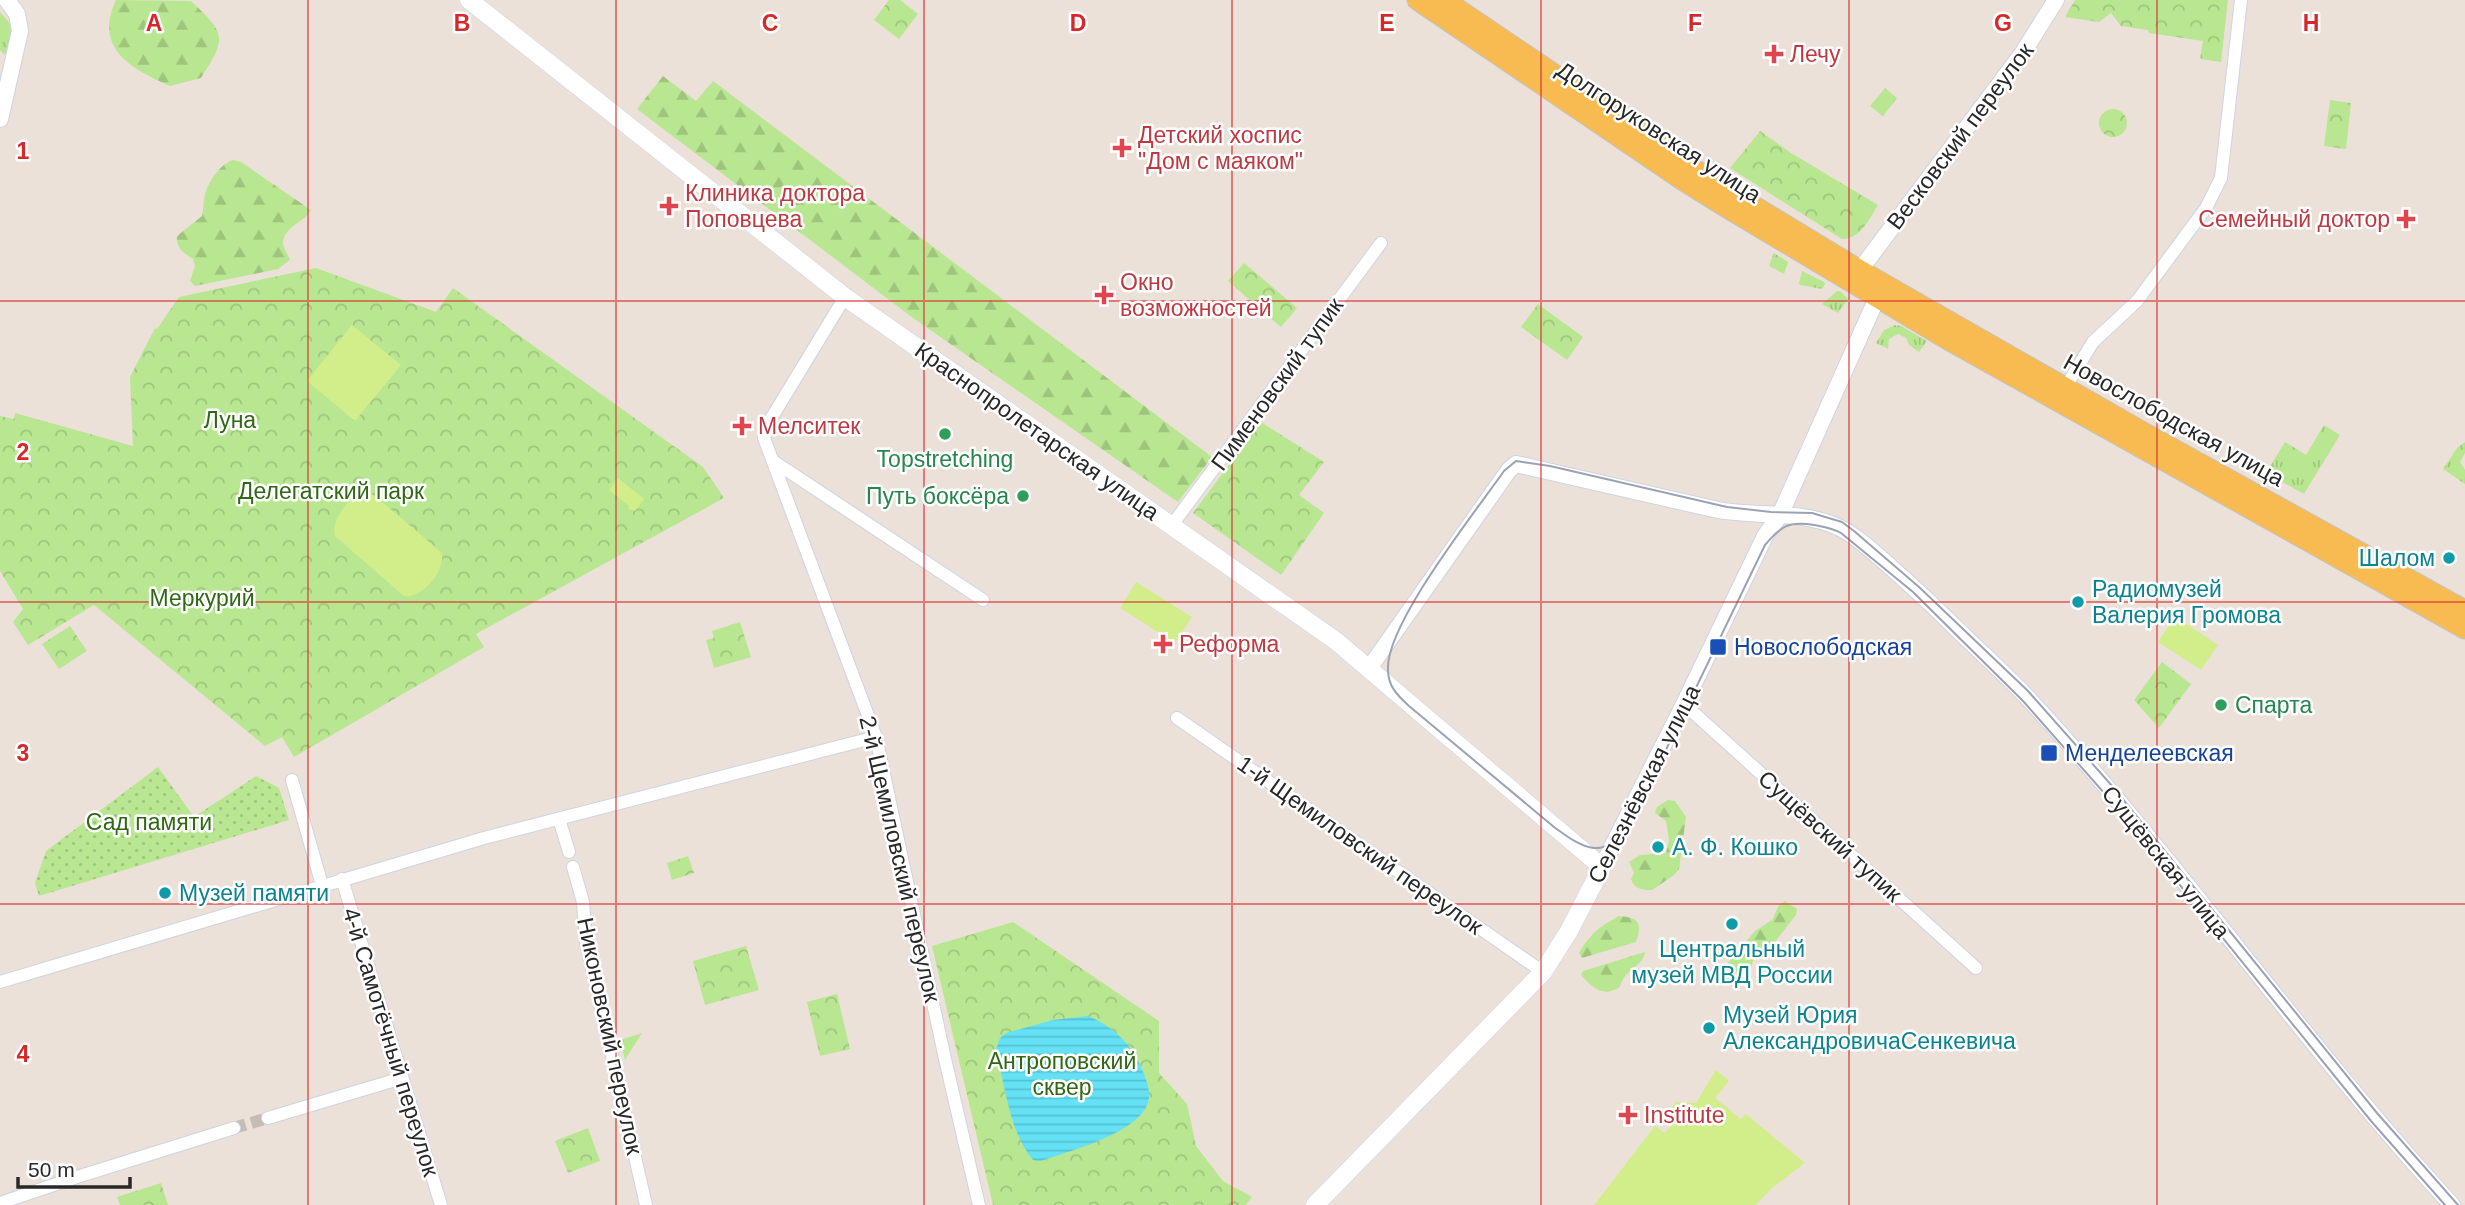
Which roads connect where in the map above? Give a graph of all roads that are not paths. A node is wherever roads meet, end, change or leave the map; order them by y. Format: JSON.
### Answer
{"nodes":[{"id":1,"x":7,"y":0,"type":"edge"},
{"id":2,"x":468,"y":0,"type":"edge"},
{"id":3,"x":1417,"y":0,"type":"edge"},
{"id":4,"x":1445,"y":0,"type":"edge"},
{"id":5,"x":2056,"y":0,"type":"edge"},
{"id":6,"x":2241,"y":0,"type":"edge"},
{"id":7,"x":0,"y":119,"type":"edge"},
{"id":8,"x":1381,"y":243,"type":"dead end"},
{"id":9,"x":1860,"y":270,"type":"junction"},
{"id":10,"x":845,"y":297,"type":"junction"},
{"id":11,"x":1877,"y":298,"type":"junction"},
{"id":12,"x":2065,"y":388,"type":"junction"},
{"id":13,"x":773,"y":460,"type":"junction"},
{"id":14,"x":1780,"y":514,"type":"junction"},
{"id":15,"x":1172,"y":525,"type":"junction"},
{"id":16,"x":983,"y":600,"type":"dead end"},
{"id":17,"x":2465,"y":610,"type":"edge"},
{"id":18,"x":2465,"y":629,"type":"edge"},
{"id":19,"x":1370,"y":667,"type":"junction"},
{"id":20,"x":1684,"y":704,"type":"junction"},
{"id":21,"x":1177,"y":719,"type":"dead end"},
{"id":22,"x":876,"y":737,"type":"junction"},
{"id":23,"x":292,"y":780,"type":"dead end"},
{"id":24,"x":559,"y":818,"type":"junction"},
{"id":25,"x":569,"y":852,"type":"dead end"},
{"id":26,"x":573,"y":867,"type":"dead end"},
{"id":27,"x":1602,"y":867,"type":"junction"},
{"id":28,"x":342,"y":879,"type":"junction"},
{"id":29,"x":322,"y":885,"type":"junction"},
{"id":30,"x":1976,"y":968,"type":"dead end"},
{"id":31,"x":1543,"y":972,"type":"junction"},
{"id":32,"x":0,"y":982,"type":"edge"},
{"id":33,"x":402,"y":1078,"type":"junction"},
{"id":34,"x":268,"y":1118,"type":"tunnel mouth"},
{"id":35,"x":234,"y":1128,"type":"tunnel mouth"},
{"id":36,"x":0,"y":1203,"type":"edge"},
{"id":37,"x":441,"y":1205,"type":"edge"},
{"id":38,"x":646,"y":1205,"type":"edge"},
{"id":39,"x":979,"y":1205,"type":"edge"},
{"id":40,"x":1315,"y":1205,"type":"edge"},
{"id":41,"x":2452,"y":1205,"type":"edge"}],
"edges":[{"from":1,"to":7,"type":"street"},
{"from":2,"to":10,"type":"main road","name":"Краснопролетарская улица"},
{"from":3,"to":11,"type":"main road","name":"Долгоруковская улица"},
{"from":4,"to":9,"type":"main road","name":"Долгоруковская улица"},
{"from":5,"to":9,"type":"street","name":"Весковский переулок"},
{"from":6,"to":12,"type":"street"},
{"from":8,"to":15,"type":"street","name":"Пименовский тупик"},
{"from":9,"to":12,"type":"main road","name":"Новослободская улица"},
{"from":10,"to":13,"type":"street","name":"2-й Щемиловский переулок"},
{"from":10,"to":15,"type":"main road","name":"Краснопролетарская улица"},
{"from":11,"to":14,"type":"street","name":"Селезнёвская улица"},
{"from":11,"to":18,"type":"main road","name":"Новослободская улица"},
{"from":12,"to":17,"type":"main road","name":"Новослободская улица"},
{"from":13,"to":16,"type":"street"},
{"from":13,"to":22,"type":"street","name":"2-й Щемиловский переулок"},
{"from":14,"to":19,"type":"street","name":"Сущёвская улица"},
{"from":14,"to":20,"type":"street","name":"Селезнёвская улица"},
{"from":14,"to":41,"type":"street","name":"Сущёвская улица"},
{"from":15,"to":19,"type":"main road","name":"Краснопролетарская улица"},
{"from":19,"to":27,"type":"main road","name":"Краснопролетарская улица"},
{"from":20,"to":27,"type":"street","name":"Селезнёвская улица"},
{"from":20,"to":30,"type":"street","name":"Сущёвский тупик"},
{"from":21,"to":31,"type":"street","name":"1-й Щемиловский переулок"},
{"from":22,"to":24,"type":"street"},
{"from":22,"to":39,"type":"street","name":"2-й Щемиловский переулок"},
{"from":23,"to":29,"type":"street"},
{"from":24,"to":25,"type":"street"},
{"from":24,"to":28,"type":"street"},
{"from":26,"to":38,"type":"street","name":"Никоновский переулок"},
{"from":27,"to":31,"type":"main road","name":"Селезнёвская улица"},
{"from":28,"to":29,"type":"street"},
{"from":28,"to":33,"type":"street","name":"4-й Самотёчный переулок"},
{"from":29,"to":32,"type":"street"},
{"from":31,"to":40,"type":"main road","name":"Селезнёвская улица"},
{"from":33,"to":34,"type":"street"},
{"from":33,"to":37,"type":"street","name":"4-й Самотёчный переулок"},
{"from":35,"to":36,"type":"street"}]}
